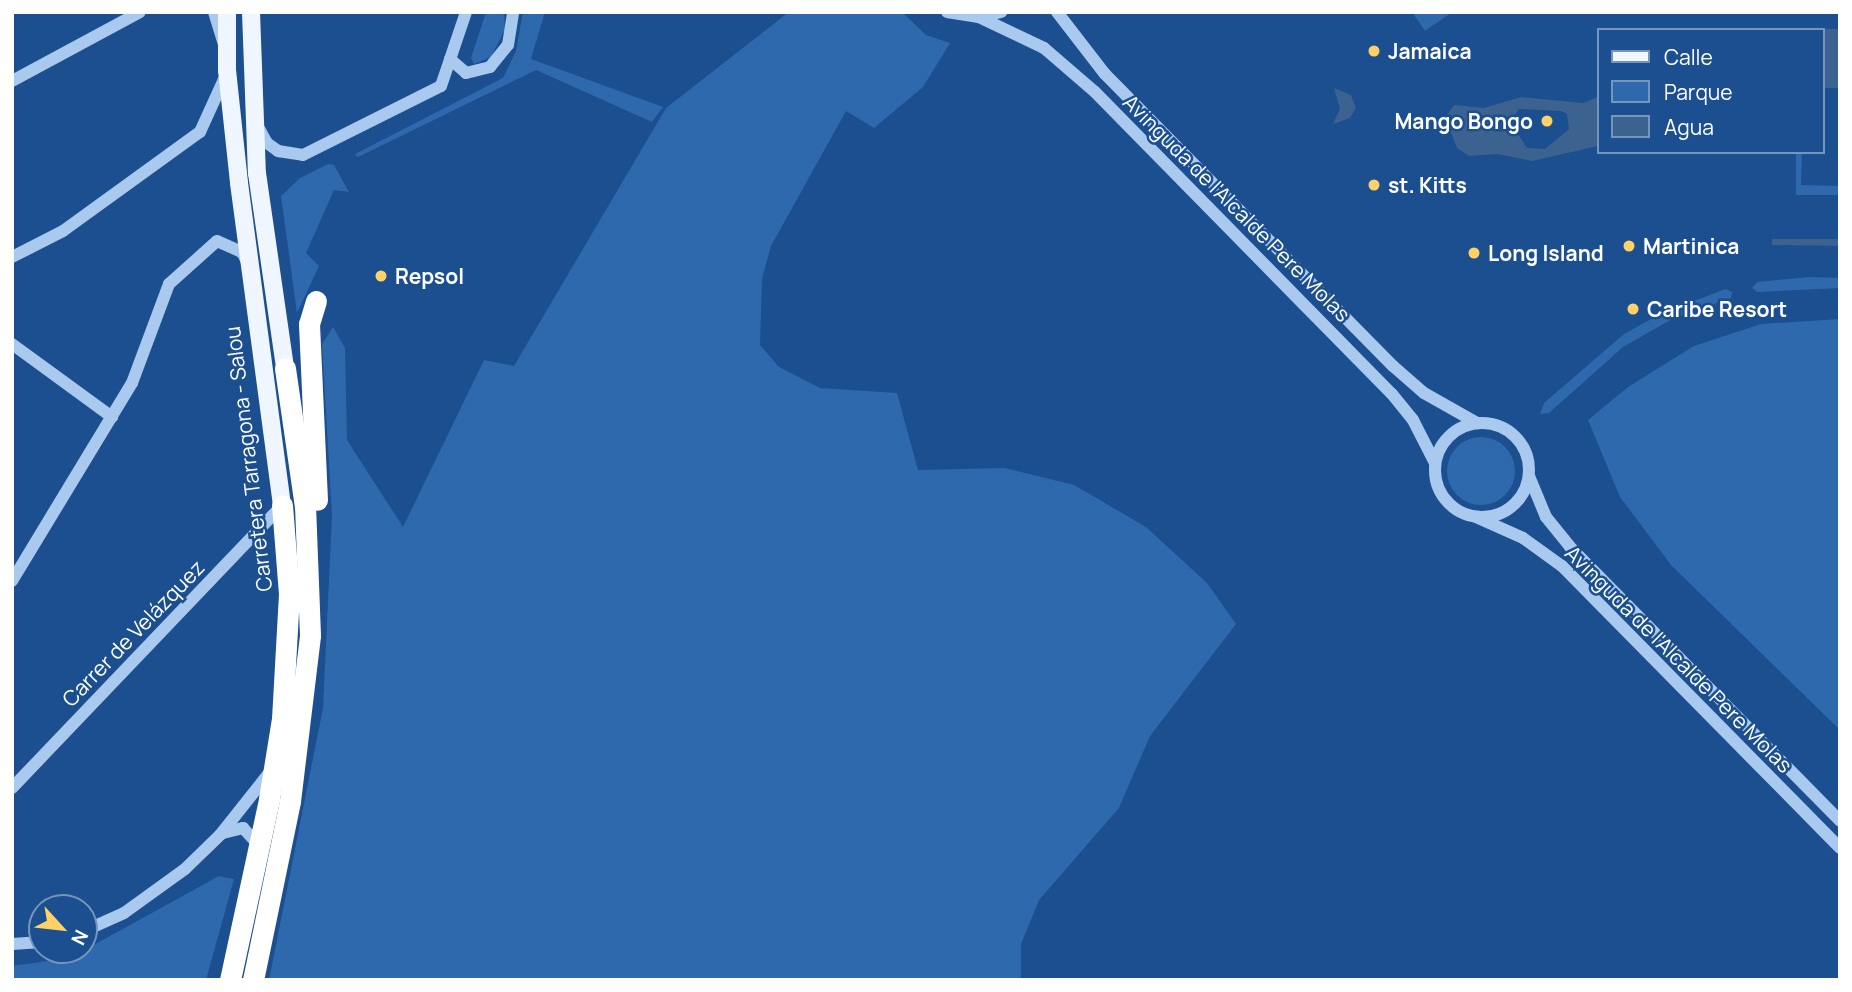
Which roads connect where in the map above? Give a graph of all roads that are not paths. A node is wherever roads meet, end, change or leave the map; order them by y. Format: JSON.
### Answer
{"nodes":[{"id":1,"x":140,"y":12,"type":"edge"},
{"id":2,"x":214,"y":12,"type":"edge"},
{"id":3,"x":227,"y":12,"type":"edge"},
{"id":4,"x":251,"y":12,"type":"edge"},
{"id":5,"x":466,"y":12,"type":"edge"},
{"id":6,"x":513,"y":12,"type":"edge"},
{"id":7,"x":947,"y":12,"type":"edge"},
{"id":8,"x":1001,"y":12,"type":"edge"},
{"id":9,"x":1057,"y":12,"type":"edge"},
{"id":10,"x":979,"y":17,"type":"junction"},
{"id":11,"x":450,"y":59,"type":"junction"},
{"id":12,"x":227,"y":61,"type":"junction"},
{"id":13,"x":12,"y":81,"type":"edge"},
{"id":14,"x":253,"y":118,"type":"junction"},
{"id":15,"x":12,"y":257,"type":"edge"},
{"id":16,"x":250,"y":269,"type":"junction"},
{"id":17,"x":316,"y":301,"type":"dead end"},
{"id":18,"x":12,"y":344,"type":"edge"},
{"id":19,"x":285,"y":368,"type":"joint"},
{"id":20,"x":112,"y":417,"type":"junction"},
{"id":21,"x":1477,"y":423,"type":"junction"},
{"id":22,"x":1435,"y":463,"type":"junction"},
{"id":23,"x":1529,"y":476,"type":"junction"},
{"id":24,"x":282,"y":505,"type":"junction"},
{"id":25,"x":1476,"y":517,"type":"junction"},
{"id":26,"x":12,"y":581,"type":"edge"},
{"id":27,"x":310,"y":635,"type":"junction"},
{"id":28,"x":275,"y":766,"type":"junction"},
{"id":29,"x":12,"y":788,"type":"edge"},
{"id":30,"x":1840,"y":821,"type":"edge"},
{"id":31,"x":220,"y":835,"type":"junction"},
{"id":32,"x":259,"y":845,"type":"junction"},
{"id":33,"x":1840,"y":848,"type":"edge"},
{"id":34,"x":98,"y":924,"type":"edge"},
{"id":35,"x":230,"y":980,"type":"edge"},
{"id":36,"x":253,"y":980,"type":"edge"}],
"edges":[{"from":1,"to":13,"type":"street"},
{"from":2,"to":12,"type":"street"},
{"from":3,"to":12,"type":"main road","name":"Carretera Tarragona - Salou"},
{"from":4,"to":14,"type":"main road"},
{"from":5,"to":11,"type":"street"},
{"from":6,"to":11,"type":"street"},
{"from":7,"to":10,"type":"street"},
{"from":8,"to":10,"type":"street"},
{"from":9,"to":21,"type":"street","name":"Avinguda de l'Alcalde Pere Molas"},
{"from":10,"to":22,"type":"street","name":"Avinguda de l'Alcalde Pere Molas"},
{"from":11,"to":14,"type":"street"},
{"from":12,"to":15,"type":"street"},
{"from":12,"to":16,"type":"main road","name":"Carretera Tarragona - Salou"},
{"from":14,"to":19,"type":"main road"},
{"from":16,"to":20,"type":"street"},
{"from":16,"to":24,"type":"main road","name":"Carretera Tarragona - Salou"},
{"from":17,"to":27,"type":"highway"},
{"from":18,"to":20,"type":"street"},
{"from":19,"to":27,"type":"highway"},
{"from":20,"to":26,"type":"street"},
{"from":21,"to":22,"type":"street"},
{"from":21,"to":23,"type":"street"},
{"from":22,"to":25,"type":"street"},
{"from":23,"to":25,"type":"street"},
{"from":23,"to":30,"type":"street","name":"Avinguda de l'Alcalde Pere Molas"},
{"from":24,"to":28,"type":"highway","name":"Carretera Tarragona - Salou"},
{"from":24,"to":29,"type":"street","name":"Carrer de Velázquez"},
{"from":25,"to":33,"type":"street","name":"Avinguda de l'Alcalde Pere Molas"},
{"from":27,"to":36,"type":"highway"},
{"from":28,"to":31,"type":"street"},
{"from":28,"to":32,"type":"highway","name":"Carretera Tarragona - Salou"},
{"from":31,"to":32,"type":"street"},
{"from":31,"to":34,"type":"street"},
{"from":32,"to":35,"type":"highway","name":"Carretera Tarragona - Salou"}]}
